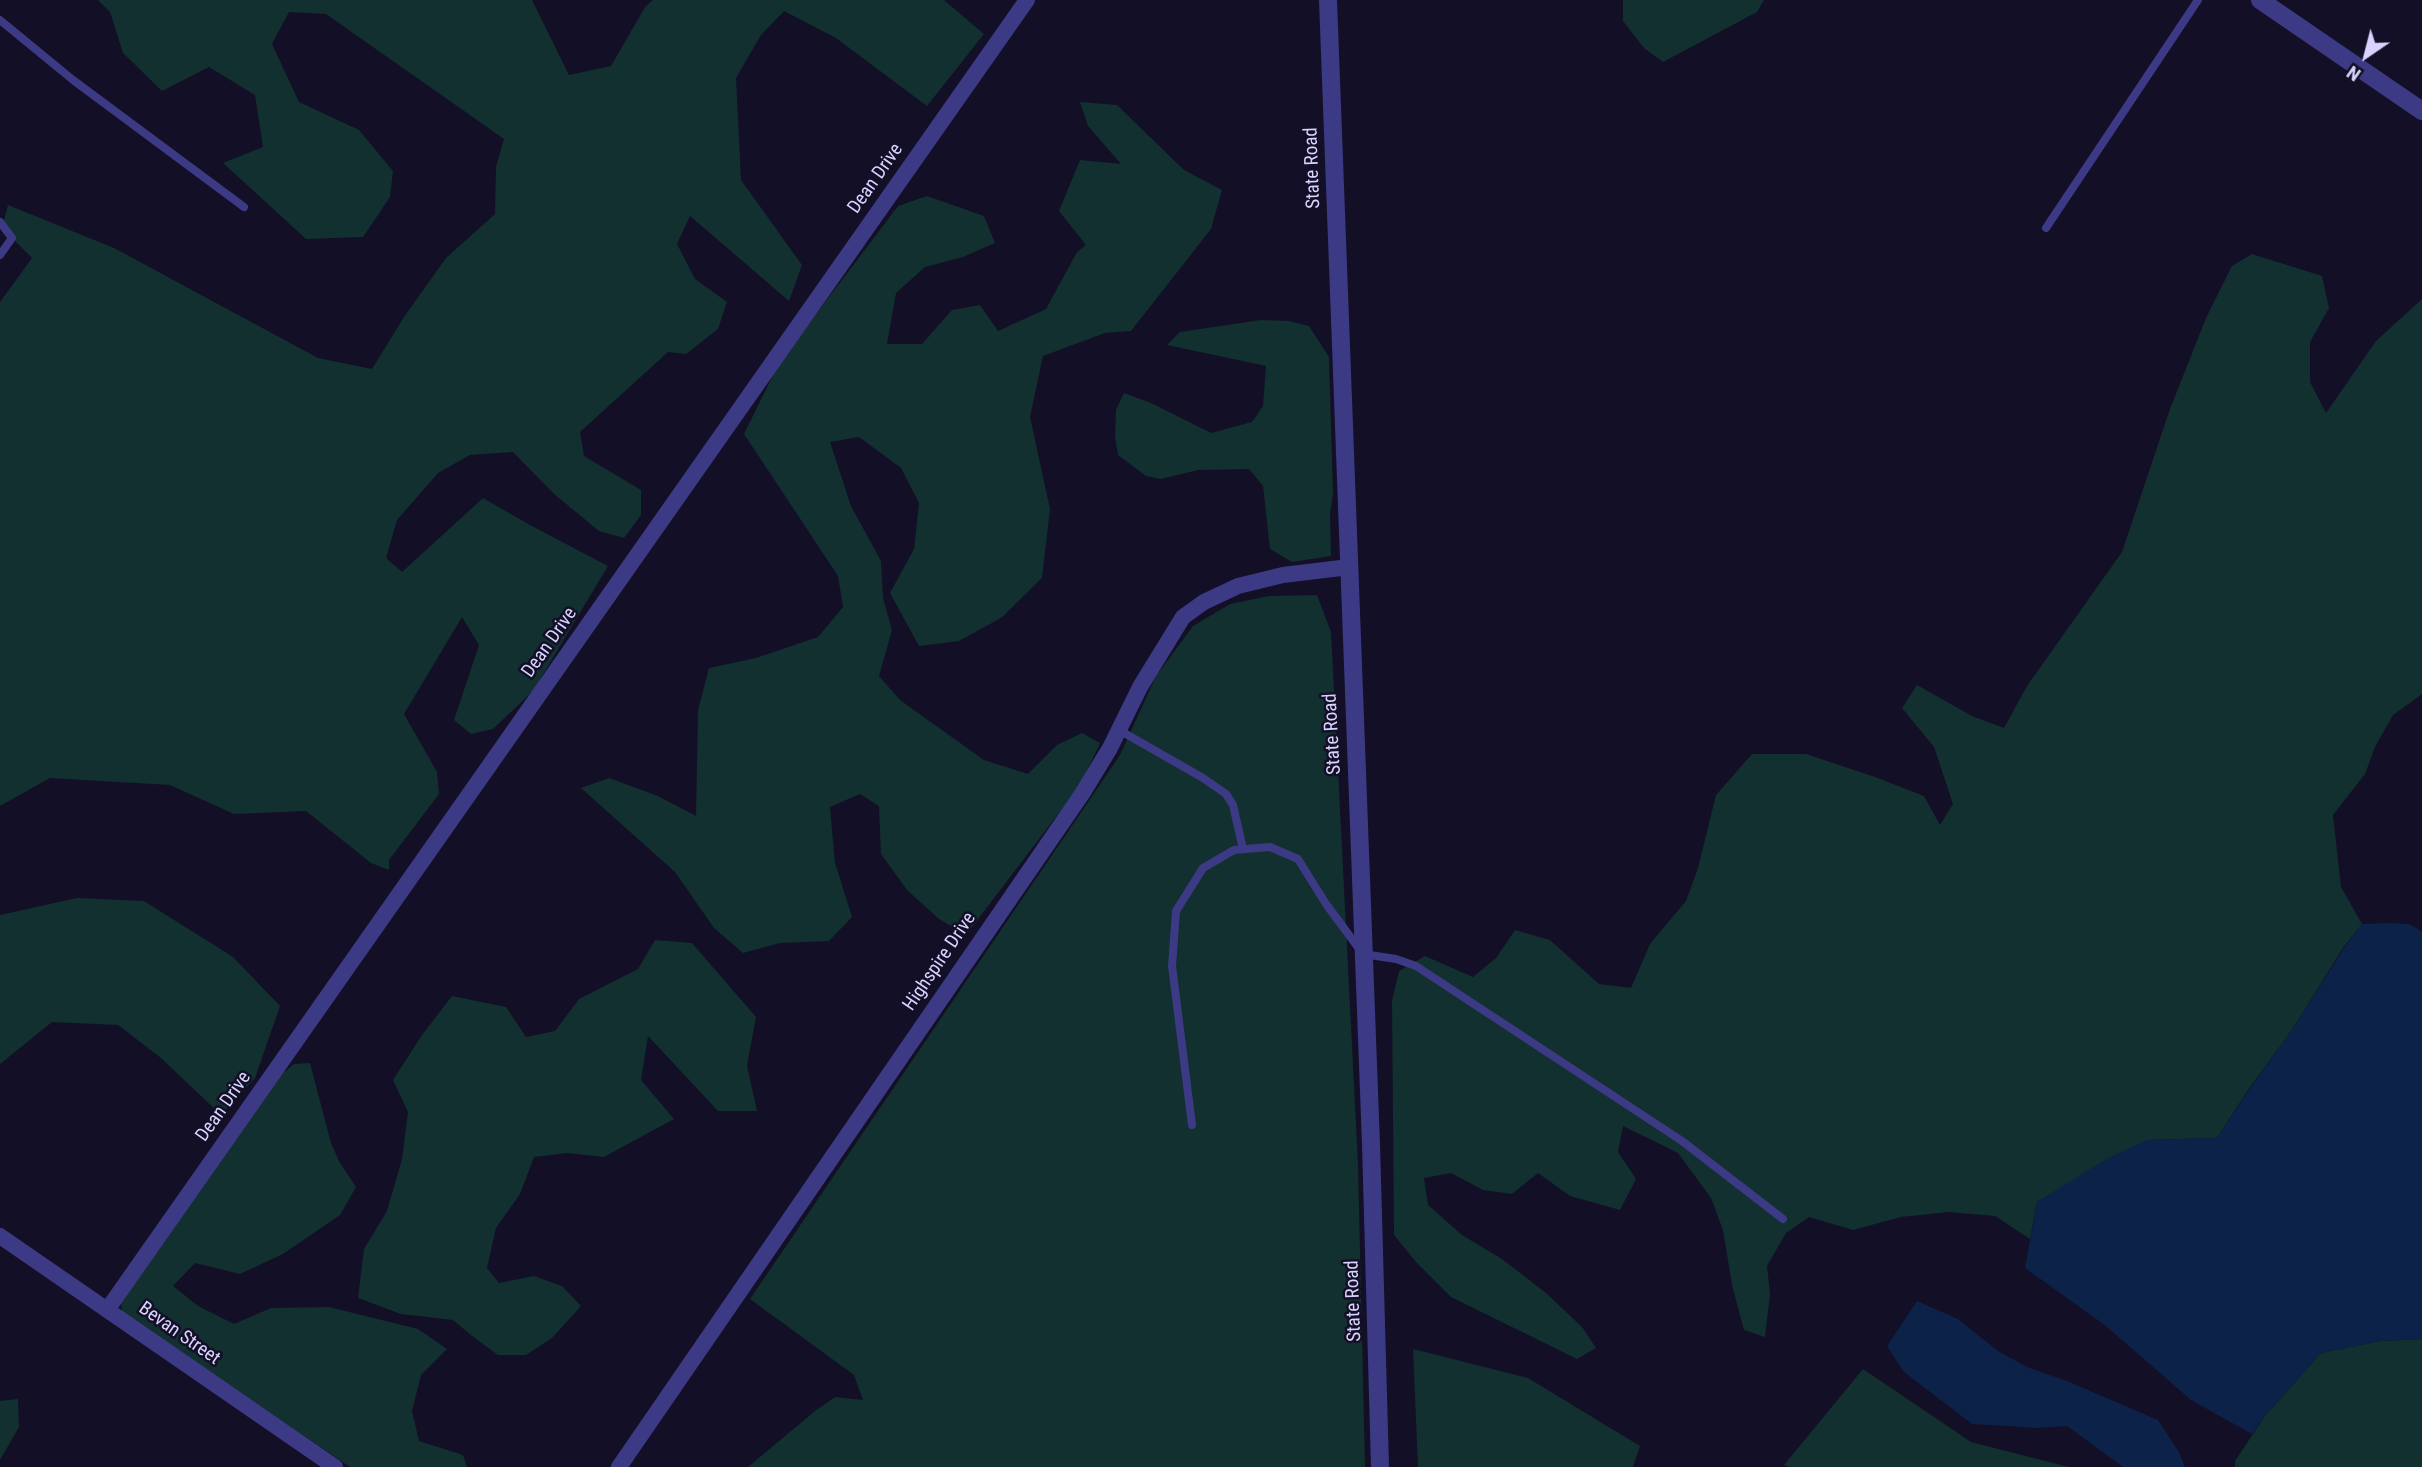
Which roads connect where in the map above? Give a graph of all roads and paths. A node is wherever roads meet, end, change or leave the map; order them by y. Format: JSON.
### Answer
{"nodes":[{"id":1,"x":1027,"y":0,"type":"edge"},
{"id":2,"x":1328,"y":0,"type":"edge"},
{"id":3,"x":2199,"y":0,"type":"edge"},
{"id":4,"x":2267,"y":2,"type":"edge"},
{"id":5,"x":0,"y":20,"type":"edge"},
{"id":6,"x":2422,"y":111,"type":"edge"},
{"id":7,"x":244,"y":207,"type":"dead end"},
{"id":8,"x":0,"y":222,"type":"edge"},
{"id":9,"x":2046,"y":228,"type":"dead end"},
{"id":10,"x":0,"y":255,"type":"edge"},
{"id":11,"x":1349,"y":567,"type":"junction"},
{"id":12,"x":1119,"y":730,"type":"junction"},
{"id":13,"x":1243,"y":849,"type":"junction"},
{"id":14,"x":1363,"y":954,"type":"junction"},
{"id":15,"x":1192,"y":1125,"type":"dead end"},
{"id":16,"x":1783,"y":1219,"type":"dead end"},
{"id":17,"x":0,"y":1236,"type":"edge"},
{"id":18,"x":107,"y":1310,"type":"junction"},
{"id":19,"x":335,"y":1467,"type":"edge"},
{"id":20,"x":619,"y":1467,"type":"edge"},
{"id":21,"x":1380,"y":1467,"type":"edge"}],
"edges":[{"from":1,"to":18,"type":"street","name":"Dean Drive"},
{"from":2,"to":11,"type":"street","name":"State Road"},
{"from":3,"to":9,"type":"lane"},
{"from":4,"to":6,"type":"street"},
{"from":5,"to":7,"type":"lane"},
{"from":8,"to":10,"type":"lane"},
{"from":11,"to":12,"type":"street","name":"Highspire Drive"},
{"from":11,"to":14,"type":"street","name":"State Road"},
{"from":12,"to":13,"type":"lane"},
{"from":12,"to":20,"type":"street","name":"Highspire Drive"},
{"from":13,"to":14,"type":"lane"},
{"from":13,"to":15,"type":"lane"},
{"from":14,"to":16,"type":"lane"},
{"from":14,"to":21,"type":"street","name":"State Road"},
{"from":17,"to":18,"type":"street","name":"Bevan Street"},
{"from":18,"to":19,"type":"street","name":"Bevan Street"}]}
